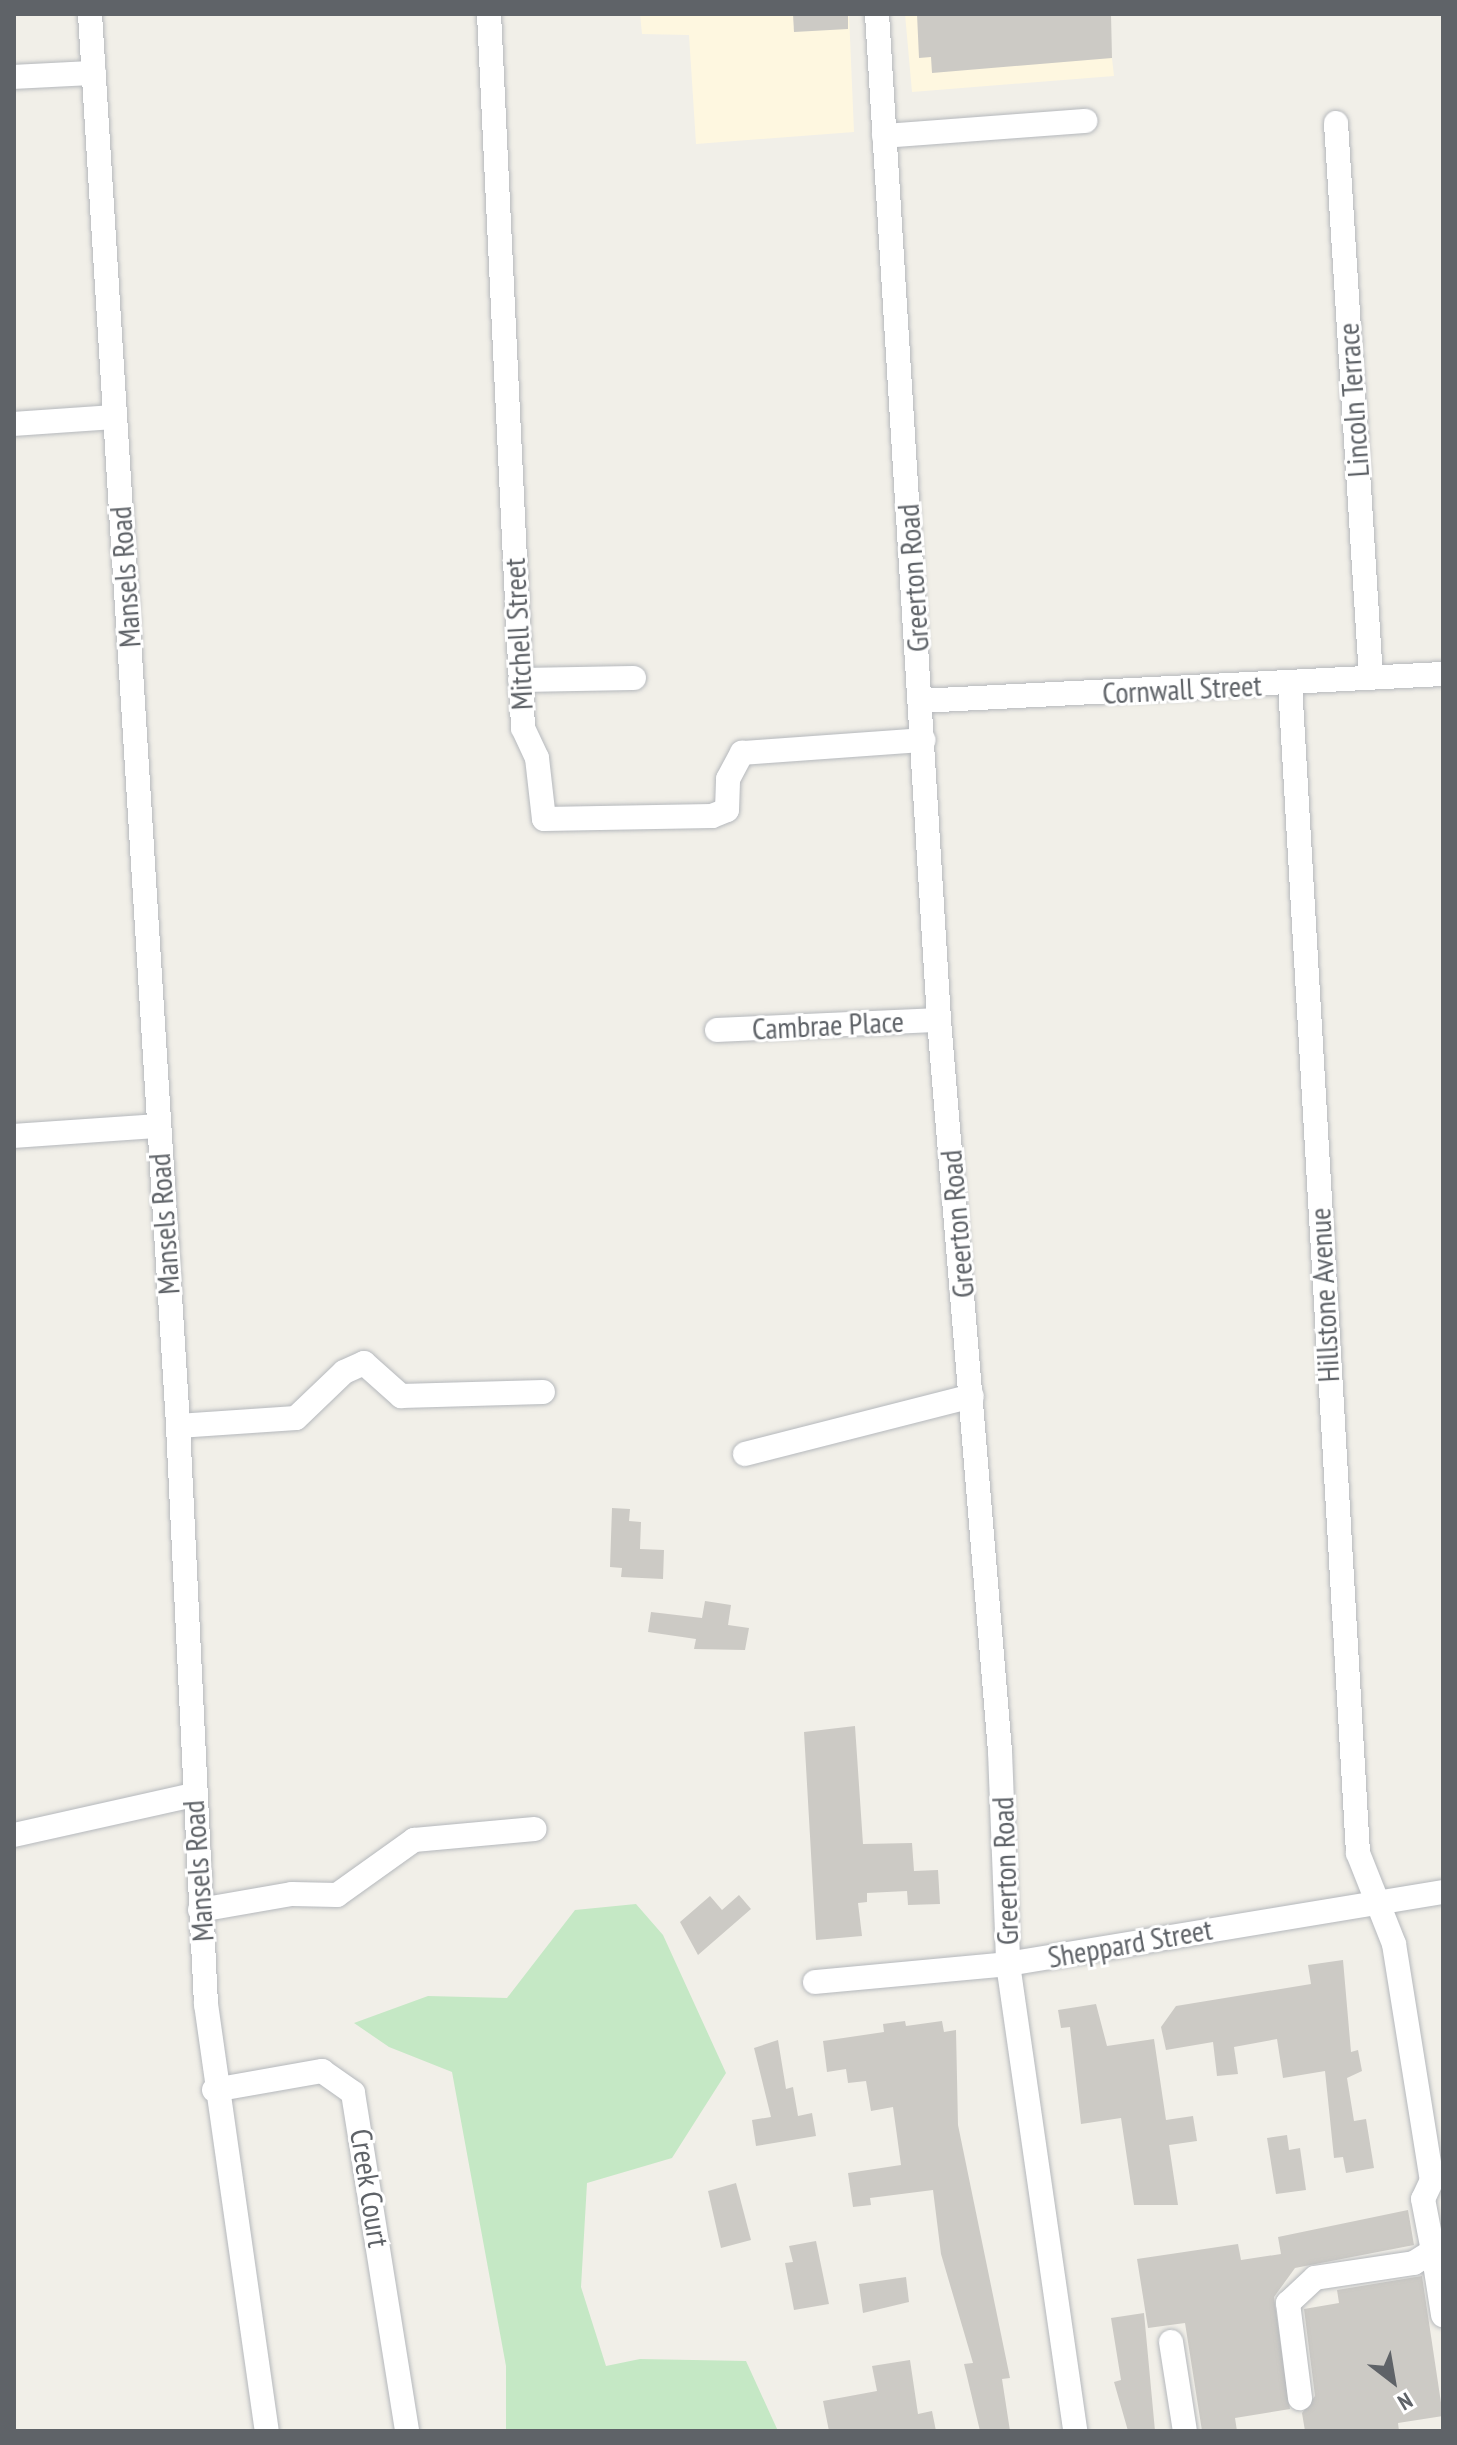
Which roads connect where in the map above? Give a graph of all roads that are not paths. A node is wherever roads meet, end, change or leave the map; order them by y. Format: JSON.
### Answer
{"nodes":[{"id":1,"x":90,"y":14,"type":"edge"},
{"id":2,"x":489,"y":14,"type":"edge"},
{"id":3,"x":877,"y":14,"type":"edge"},
{"id":4,"x":94,"y":73,"type":"junction"},
{"id":5,"x":14,"y":77,"type":"edge"},
{"id":6,"x":1085,"y":121,"type":"dead end"},
{"id":7,"x":1336,"y":123,"type":"dead end"},
{"id":8,"x":884,"y":136,"type":"junction"},
{"id":9,"x":113,"y":417,"type":"junction"},
{"id":10,"x":14,"y":424,"type":"edge"},
{"id":11,"x":1443,"y":674,"type":"edge"},
{"id":12,"x":1371,"y":677,"type":"junction"},
{"id":13,"x":634,"y":678,"type":"dead end"},
{"id":14,"x":520,"y":680,"type":"junction"},
{"id":15,"x":1290,"y":684,"type":"junction"},
{"id":16,"x":920,"y":701,"type":"junction"},
{"id":17,"x":924,"y":740,"type":"junction"},
{"id":18,"x":939,"y":1020,"type":"junction"},
{"id":19,"x":717,"y":1030,"type":"dead end"},
{"id":20,"x":158,"y":1126,"type":"junction"},
{"id":21,"x":14,"y":1136,"type":"edge"},
{"id":22,"x":543,"y":1392,"type":"dead end"},
{"id":23,"x":972,"y":1396,"type":"junction"},
{"id":24,"x":178,"y":1426,"type":"junction"},
{"id":25,"x":745,"y":1454,"type":"dead end"},
{"id":26,"x":193,"y":1795,"type":"junction"},
{"id":27,"x":535,"y":1829,"type":"dead end"},
{"id":28,"x":14,"y":1835,"type":"edge"},
{"id":29,"x":1443,"y":1892,"type":"edge"},
{"id":30,"x":1377,"y":1901,"type":"junction"},
{"id":31,"x":200,"y":1910,"type":"junction"},
{"id":32,"x":1008,"y":1964,"type":"junction"},
{"id":33,"x":815,"y":1982,"type":"dead end"},
{"id":34,"x":214,"y":2090,"type":"junction"},
{"id":35,"x":1437,"y":2188,"type":"edge"},
{"id":36,"x":1433,"y":2251,"type":"junction"},
{"id":37,"x":1443,"y":2315,"type":"edge"},
{"id":38,"x":1171,"y":2342,"type":"dead end"},
{"id":39,"x":1300,"y":2398,"type":"dead end"},
{"id":40,"x":267,"y":2431,"type":"edge"},
{"id":41,"x":407,"y":2431,"type":"edge"},
{"id":42,"x":1075,"y":2431,"type":"edge"},
{"id":43,"x":1185,"y":2431,"type":"edge"}],
"edges":[{"from":1,"to":4,"type":"street","name":"Mansels Road"},
{"from":2,"to":14,"type":"street","name":"Mitchell Street"},
{"from":3,"to":8,"type":"street","name":"Greerton Road"},
{"from":4,"to":5,"type":"street"},
{"from":4,"to":9,"type":"street","name":"Mansels Road"},
{"from":6,"to":8,"type":"street"},
{"from":7,"to":12,"type":"street","name":"Lincoln Terrace"},
{"from":8,"to":16,"type":"street","name":"Greerton Road"},
{"from":9,"to":10,"type":"street"},
{"from":9,"to":20,"type":"street","name":"Mansels Road"},
{"from":11,"to":12,"type":"street","name":"Cornwall Street"},
{"from":12,"to":15,"type":"street","name":"Cornwall Street"},
{"from":13,"to":14,"type":"street"},
{"from":14,"to":17,"type":"street","name":"Mitchell Street"},
{"from":15,"to":16,"type":"street","name":"Cornwall Street"},
{"from":15,"to":30,"type":"street","name":"Hillstone Avenue"},
{"from":16,"to":17,"type":"street","name":"Greerton Road"},
{"from":17,"to":18,"type":"street","name":"Greerton Road"},
{"from":18,"to":19,"type":"street","name":"Cambrae Place"},
{"from":18,"to":23,"type":"street","name":"Greerton Road"},
{"from":20,"to":21,"type":"street"},
{"from":20,"to":24,"type":"street","name":"Mansels Road"},
{"from":22,"to":24,"type":"street"},
{"from":23,"to":25,"type":"street"},
{"from":23,"to":32,"type":"street","name":"Greerton Road"},
{"from":24,"to":26,"type":"street","name":"Mansels Road"},
{"from":26,"to":28,"type":"street"},
{"from":26,"to":31,"type":"street","name":"Mansels Road"},
{"from":27,"to":31,"type":"street"},
{"from":29,"to":30,"type":"street","name":"Sheppard Street"},
{"from":30,"to":32,"type":"street","name":"Sheppard Street"},
{"from":30,"to":35,"type":"street","name":"Hillstone Avenue"},
{"from":31,"to":34,"type":"street","name":"Mansels Road"},
{"from":32,"to":33,"type":"street","name":"Sheppard Street"},
{"from":32,"to":42,"type":"street","name":"Greerton Road"},
{"from":34,"to":40,"type":"street","name":"Mansels Road"},
{"from":34,"to":41,"type":"street","name":"Creek Court"},
{"from":35,"to":36,"type":"street","name":"Hillstone Avenue"},
{"from":36,"to":37,"type":"street","name":"Hillstone Avenue"},
{"from":36,"to":39,"type":"street"},
{"from":38,"to":43,"type":"street"}]}
